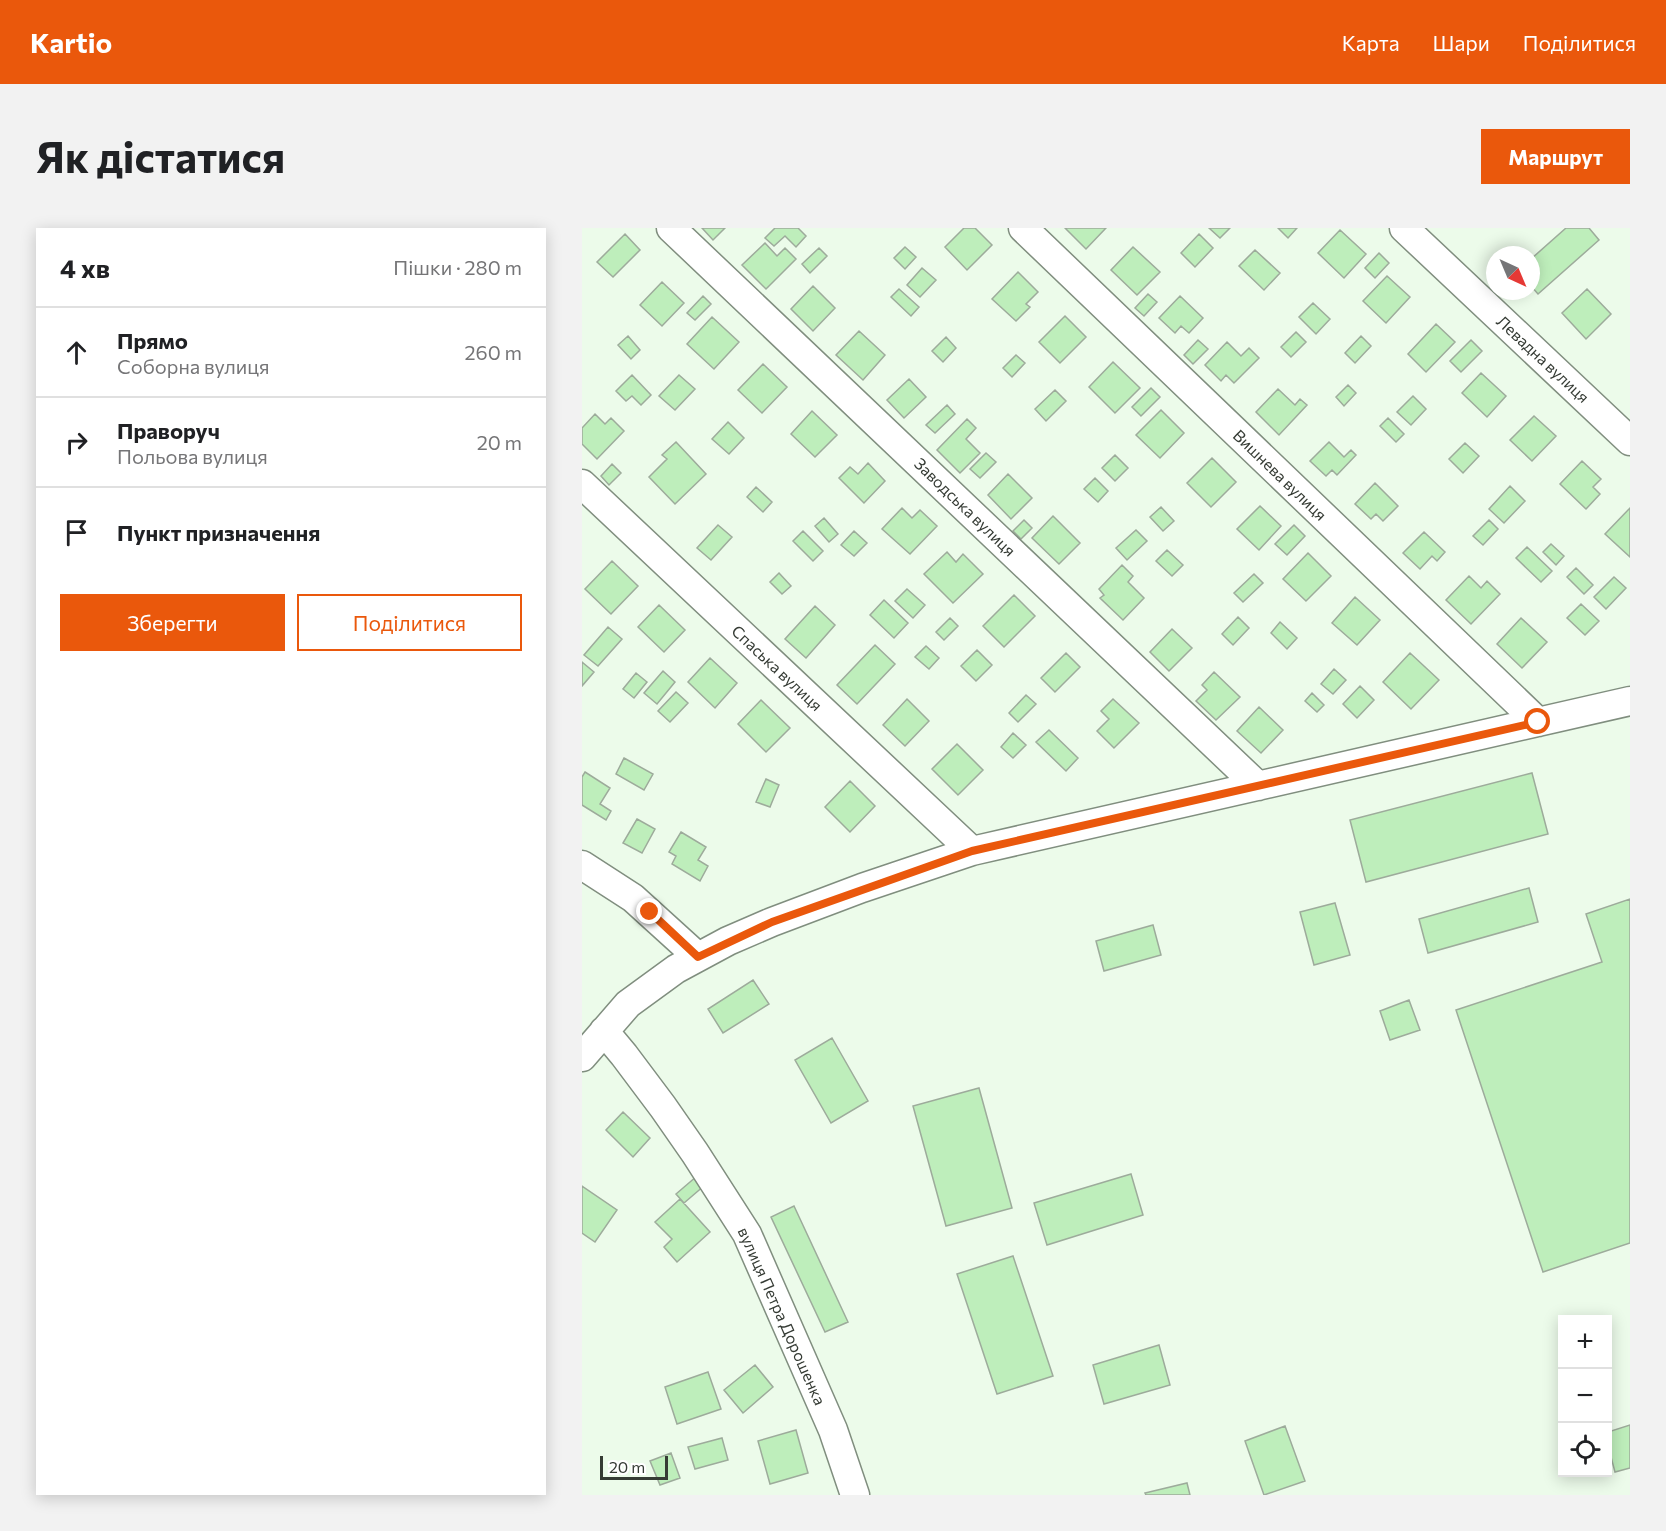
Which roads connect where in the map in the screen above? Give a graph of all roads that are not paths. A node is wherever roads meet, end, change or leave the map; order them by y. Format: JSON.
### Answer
{"nodes":[{"id":1,"x":671,"y":228,"type":"edge"},
{"id":2,"x":1023,"y":228,"type":"edge"},
{"id":3,"x":1404,"y":228,"type":"edge"},
{"id":4,"x":1630,"y":441,"type":"edge"},
{"id":5,"x":582,"y":484,"type":"edge"},
{"id":6,"x":1630,"y":701,"type":"edge"},
{"id":7,"x":1538,"y":722,"type":"junction"},
{"id":8,"x":1258,"y":786,"type":"junction"},
{"id":9,"x":972,"y":851,"type":"junction"},
{"id":10,"x":582,"y":865,"type":"edge"},
{"id":11,"x":698,"y":957,"type":"junction"},
{"id":12,"x":604,"y":1031,"type":"junction"},
{"id":13,"x":582,"y":1057,"type":"edge"},
{"id":14,"x":855,"y":1495,"type":"edge"}],
"edges":[{"from":1,"to":8,"type":"street","name":"Заводська вулиця"},
{"from":2,"to":7,"type":"street","name":"Вишнева вулиця"},
{"from":3,"to":4,"type":"street","name":"Левадна вулиця"},
{"from":5,"to":9,"type":"street","name":"Спаська вулиця"},
{"from":6,"to":7,"type":"street"},
{"from":7,"to":8,"type":"street"},
{"from":8,"to":9,"type":"street"},
{"from":9,"to":11,"type":"street"},
{"from":10,"to":11,"type":"street"},
{"from":11,"to":12,"type":"street"},
{"from":12,"to":13,"type":"street"},
{"from":12,"to":14,"type":"street","name":"вулиця Петра Дорошенка"}]}
